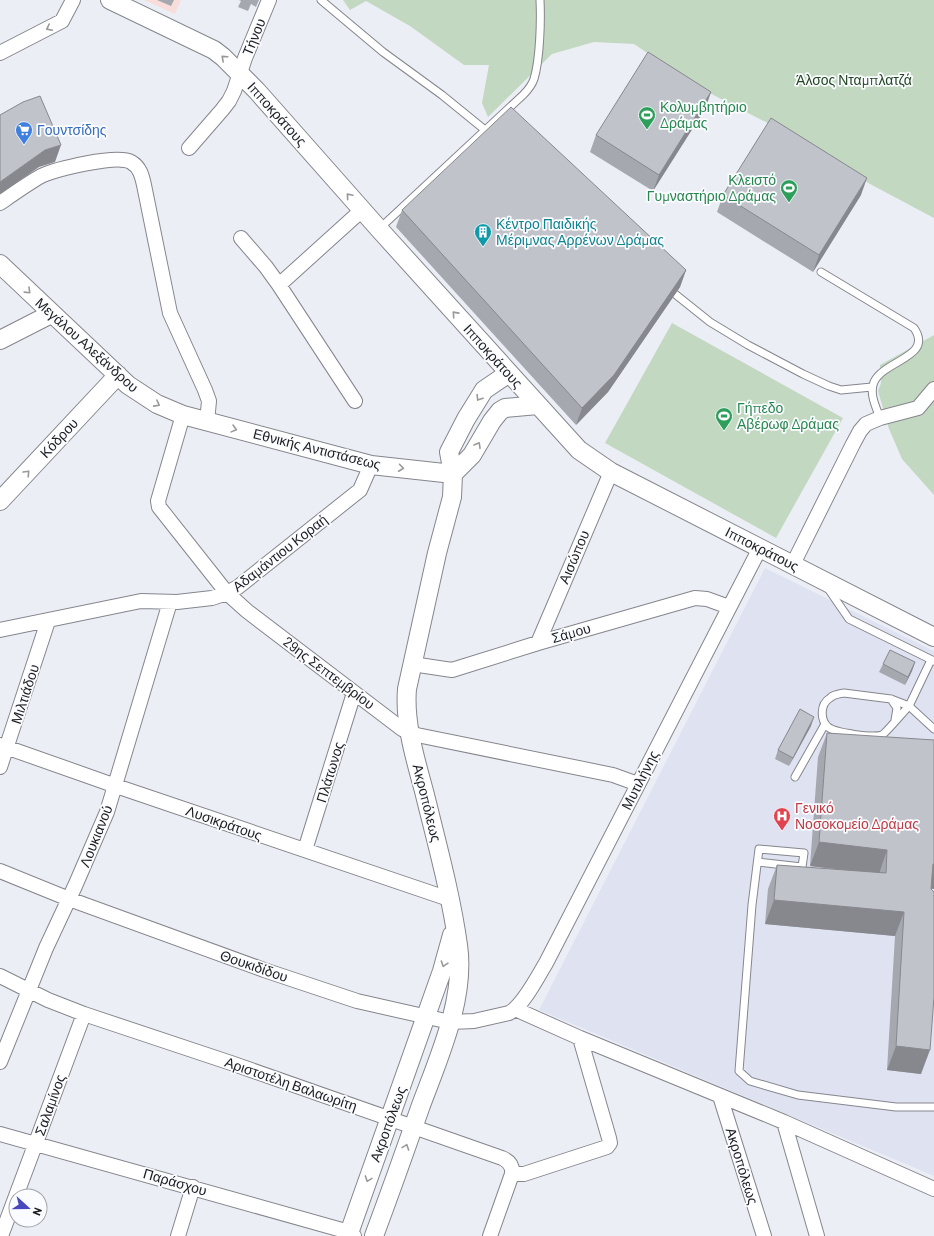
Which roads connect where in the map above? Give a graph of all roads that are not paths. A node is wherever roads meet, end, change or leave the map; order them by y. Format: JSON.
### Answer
{"nodes":[{"id":1,"x":73,"y":0,"type":"edge"},
{"id":2,"x":110,"y":0,"type":"edge"},
{"id":3,"x":269,"y":0,"type":"edge"},
{"id":4,"x":321,"y":0,"type":"edge"},
{"id":5,"x":540,"y":0,"type":"edge"},
{"id":6,"x":0,"y":53,"type":"edge"},
{"id":7,"x":240,"y":73,"type":"junction"},
{"id":8,"x":485,"y":130,"type":"junction"},
{"id":9,"x":189,"y":148,"type":"dead end"},
{"id":10,"x":0,"y":203,"type":"edge"},
{"id":11,"x":362,"y":210,"type":"junction"},
{"id":12,"x":379,"y":229,"type":"junction"},
{"id":13,"x":241,"y":238,"type":"dead end"},
{"id":14,"x":0,"y":264,"type":"edge"},
{"id":15,"x":821,"y":272,"type":"dead end"},
{"id":16,"x":279,"y":285,"type":"junction"},
{"id":17,"x":675,"y":294,"type":"edge"},
{"id":18,"x":52,"y":314,"type":"junction"},
{"id":19,"x":926,"y":339,"type":"dead end"},
{"id":20,"x":0,"y":340,"type":"edge"},
{"id":21,"x":921,"y":354,"type":"dead end"},
{"id":22,"x":509,"y":373,"type":"junction"},
{"id":23,"x":118,"y":375,"type":"junction"},
{"id":24,"x":872,"y":387,"type":"junction"},
{"id":25,"x":934,"y":389,"type":"edge"},
{"id":26,"x":355,"y":401,"type":"dead end"},
{"id":27,"x":538,"y":405,"type":"junction"},
{"id":28,"x":183,"y":415,"type":"junction"},
{"id":29,"x":880,"y":418,"type":"junction"},
{"id":30,"x":207,"y":422,"type":"junction"},
{"id":31,"x":371,"y":465,"type":"junction"},
{"id":32,"x":611,"y":472,"type":"junction"},
{"id":33,"x":453,"y":474,"type":"junction"},
{"id":34,"x":0,"y":501,"type":"edge"},
{"id":35,"x":760,"y":548,"type":"junction"},
{"id":36,"x":793,"y":564,"type":"junction"},
{"id":37,"x":819,"y":577,"type":"junction"},
{"id":38,"x":227,"y":593,"type":"junction"},
{"id":39,"x":170,"y":602,"type":"junction"},
{"id":40,"x":730,"y":607,"type":"junction"},
{"id":41,"x":48,"y":621,"type":"junction"},
{"id":42,"x":0,"y":630,"type":"edge"},
{"id":43,"x":934,"y":637,"type":"edge"},
{"id":44,"x":538,"y":643,"type":"junction"},
{"id":45,"x":933,"y":661,"type":"edge"},
{"id":46,"x":412,"y":664,"type":"junction"},
{"id":47,"x":354,"y":693,"type":"junction"},
{"id":48,"x":891,"y":699,"type":"junction"},
{"id":49,"x":909,"y":706,"type":"junction"},
{"id":50,"x":895,"y":720,"type":"junction"},
{"id":51,"x":825,"y":724,"type":"junction"},
{"id":52,"x":934,"y":729,"type":"edge"},
{"id":53,"x":410,"y":732,"type":"junction"},
{"id":54,"x":3,"y":747,"type":"edge"},
{"id":55,"x":0,"y":767,"type":"edge"},
{"id":56,"x":795,"y":777,"type":"dead end"},
{"id":57,"x":638,"y":784,"type":"junction"},
{"id":58,"x":116,"y":786,"type":"junction"},
{"id":59,"x":305,"y":850,"type":"junction"},
{"id":60,"x":758,"y":862,"type":"junction"},
{"id":61,"x":0,"y":871,"type":"edge"},
{"id":62,"x":69,"y":899,"type":"junction"},
{"id":63,"x":449,"y":899,"type":"junction"},
{"id":64,"x":454,"y":927,"type":"junction"},
{"id":65,"x":0,"y":976,"type":"edge"},
{"id":66,"x":28,"y":990,"type":"junction"},
{"id":67,"x":515,"y":1009,"type":"junction"},
{"id":68,"x":84,"y":1014,"type":"junction"},
{"id":69,"x":426,"y":1017,"type":"junction"},
{"id":70,"x":450,"y":1022,"type":"junction"},
{"id":71,"x":580,"y":1038,"type":"junction"},
{"id":72,"x":0,"y":1062,"type":"edge"},
{"id":73,"x":720,"y":1096,"type":"junction"},
{"id":74,"x":934,"y":1106,"type":"edge"},
{"id":75,"x":390,"y":1118,"type":"junction"},
{"id":76,"x":784,"y":1122,"type":"junction"},
{"id":77,"x":414,"y":1126,"type":"junction"},
{"id":78,"x":0,"y":1134,"type":"edge"},
{"id":79,"x":36,"y":1143,"type":"junction"},
{"id":80,"x":512,"y":1174,"type":"junction"},
{"id":81,"x":19,"y":1188,"type":"edge"},
{"id":82,"x":193,"y":1188,"type":"junction"},
{"id":83,"x":934,"y":1189,"type":"edge"},
{"id":84,"x":8,"y":1217,"type":"edge"},
{"id":85,"x":350,"y":1235,"type":"edge"},
{"id":86,"x":1,"y":1236,"type":"edge"},
{"id":87,"x":178,"y":1236,"type":"edge"},
{"id":88,"x":374,"y":1236,"type":"edge"},
{"id":89,"x":490,"y":1236,"type":"edge"},
{"id":90,"x":764,"y":1236,"type":"edge"},
{"id":91,"x":817,"y":1236,"type":"edge"}],
"edges":[{"from":1,"to":6,"type":"street","one_way":true},
{"from":7,"to":2,"type":"street","name":"Ιπποκράτους","one_way":true},
{"from":3,"to":7,"type":"street","name":"Τήνου"},
{"from":4,"to":8,"type":"lane"},
{"from":5,"to":8,"type":"lane"},
{"from":7,"to":9,"type":"street","name":"Τήνου"},
{"from":11,"to":7,"type":"street","name":"Ιπποκράτους","one_way":true},
{"from":8,"to":12,"type":"lane"},
{"from":10,"to":30,"type":"street"},
{"from":11,"to":12,"type":"street","name":"Ιπποκράτους"},
{"from":11,"to":16,"type":"street"},
{"from":22,"to":12,"type":"street","name":"Ιπποκράτους","one_way":true},
{"from":13,"to":16,"type":"street"},
{"from":14,"to":18,"type":"street","name":"Μεγάλου Αλεξάνδρου","one_way":true},
{"from":15,"to":19,"type":"lane"},
{"from":16,"to":26,"type":"street"},
{"from":17,"to":24,"type":"lane"},
{"from":18,"to":20,"type":"street"},
{"from":18,"to":23,"type":"street","name":"Μεγάλου Αλεξάνδρου"},
{"from":21,"to":24,"type":"lane"},
{"from":22,"to":27,"type":"street","name":"Ιπποκράτους"},
{"from":22,"to":33,"type":"street","name":"Ακροπόλεως","one_way":true},
{"from":23,"to":28,"type":"street","name":"Μεγάλου Αλεξάνδρου","one_way":true},
{"from":34,"to":23,"type":"street","name":"Κόδρου","one_way":true},
{"from":24,"to":29,"type":"lane"},
{"from":25,"to":29,"type":"street"},
{"from":27,"to":32,"type":"street","name":"Ιπποκράτους"},
{"from":33,"to":27,"type":"street","one_way":true},
{"from":28,"to":30,"type":"street","name":"Εθνικής Αντιστάσεως"},
{"from":28,"to":38,"type":"street","name":"29ης Σεπτεμβρίου"},
{"from":29,"to":36,"type":"street"},
{"from":30,"to":31,"type":"street","name":"Εθνικής Αντιστάσεως","one_way":true},
{"from":31,"to":33,"type":"street","name":"Εθνικής Αντιστάσεως","one_way":true},
{"from":31,"to":38,"type":"street","name":"Αδαμάντιου Κοραή"},
{"from":32,"to":35,"type":"street","name":"Ιπποκράτους"},
{"from":32,"to":44,"type":"street","name":"Αισώπου"},
{"from":33,"to":46,"type":"street","name":"Ακροπόλεως"},
{"from":35,"to":36,"type":"street","name":"Ιπποκράτους"},
{"from":35,"to":40,"type":"street","name":"Μυτιλήνης"},
{"from":36,"to":37,"type":"street","name":"Ιπποκράτους"},
{"from":37,"to":43,"type":"street","name":"Ιπποκράτους"},
{"from":37,"to":45,"type":"lane"},
{"from":38,"to":39,"type":"street","name":"Αδαμάντιου Κοραή"},
{"from":38,"to":47,"type":"street","name":"29ης Σεπτεμβρίου"},
{"from":39,"to":41,"type":"street","name":"Αδαμάντιου Κοραή"},
{"from":39,"to":58,"type":"street","name":"Λουκιανού"},
{"from":40,"to":44,"type":"street","name":"Σάμου"},
{"from":40,"to":57,"type":"street","name":"Μυτιλήνης"},
{"from":41,"to":42,"type":"street","name":"Αδαμάντιου Κοραή"},
{"from":41,"to":54,"type":"street","name":"Μιλτιάδου"},
{"from":44,"to":46,"type":"street","name":"Σάμου"},
{"from":45,"to":49,"type":"lane"},
{"from":46,"to":53,"type":"street","name":"Ακροπόλεως"},
{"from":47,"to":53,"type":"street","name":"29ης Σεπτεμβρίου"},
{"from":47,"to":59,"type":"street","name":"Πλάτωνος"},
{"from":48,"to":49,"type":"lane"},
{"from":48,"to":50,"type":"lane"},
{"from":48,"to":51,"type":"lane"},
{"from":49,"to":50,"type":"lane"},
{"from":49,"to":52,"type":"lane"},
{"from":50,"to":51,"type":"lane"},
{"from":51,"to":56,"type":"lane"},
{"from":53,"to":57,"type":"street","name":"29ης Σεπτεμβρίου"},
{"from":53,"to":63,"type":"street","name":"Ακροπόλεως"},
{"from":54,"to":55,"type":"street","name":"Μιλτιάδου"},
{"from":54,"to":58,"type":"street","name":"Λυσικράτους"},
{"from":57,"to":67,"type":"street","name":"Μυτιλήνης"},
{"from":58,"to":59,"type":"street","name":"Λυσικράτους"},
{"from":58,"to":62,"type":"street","name":"Λουκιανού"},
{"from":59,"to":63,"type":"street","name":"Λυσικράτους"},
{"from":60,"to":60,"type":"lane"},
{"from":60,"to":74,"type":"lane"},
{"from":61,"to":62,"type":"street","name":"Θουκιδίδου"},
{"from":62,"to":66,"type":"street","name":"Λουκιανού"},
{"from":62,"to":69,"type":"street","name":"Θουκιδίδου"},
{"from":63,"to":64,"type":"street","name":"Ακροπόλεως"},
{"from":64,"to":69,"type":"street","name":"Ακροπόλεως","one_way":true},
{"from":64,"to":70,"type":"street"},
{"from":65,"to":66,"type":"street","name":"Αριστοτέλη Βαλαωρίτη"},
{"from":66,"to":68,"type":"street","name":"Αριστοτέλη Βαλαωρίτη"},
{"from":66,"to":72,"type":"street","name":"Λουκιανού"},
{"from":67,"to":70,"type":"street","name":"Θουκιδίδου"},
{"from":67,"to":71,"type":"street"},
{"from":68,"to":75,"type":"street","name":"Αριστοτέλη Βαλαωρίτη"},
{"from":68,"to":79,"type":"street","name":"Σαλαμίνος"},
{"from":69,"to":70,"type":"street","name":"Θουκιδίδου"},
{"from":69,"to":75,"type":"street","name":"Ακροπόλεως"},
{"from":70,"to":77,"type":"street"},
{"from":71,"to":73,"type":"street"},
{"from":71,"to":80,"type":"street"},
{"from":73,"to":76,"type":"street"},
{"from":73,"to":90,"type":"street","name":"Ακροπόλεως"},
{"from":75,"to":77,"type":"street","name":"Αριστοτέλη Βαλαωρίτη"},
{"from":75,"to":85,"type":"street","name":"Ακροπόλεως","one_way":true},
{"from":76,"to":83,"type":"street"},
{"from":76,"to":91,"type":"street"},
{"from":77,"to":80,"type":"street","name":"Αριστοτέλη Βαλαωρίτη"},
{"from":88,"to":77,"type":"street","one_way":true},
{"from":78,"to":79,"type":"street","name":"Παράσχου"},
{"from":79,"to":81,"type":"street","name":"Σαλαμίνος"},
{"from":79,"to":82,"type":"street","name":"Παράσχου"},
{"from":80,"to":89,"type":"street"},
{"from":82,"to":85,"type":"street","name":"Παράσχου"},
{"from":82,"to":87,"type":"street"},
{"from":84,"to":86,"type":"street","name":"Σαλαμίνος"}]}
